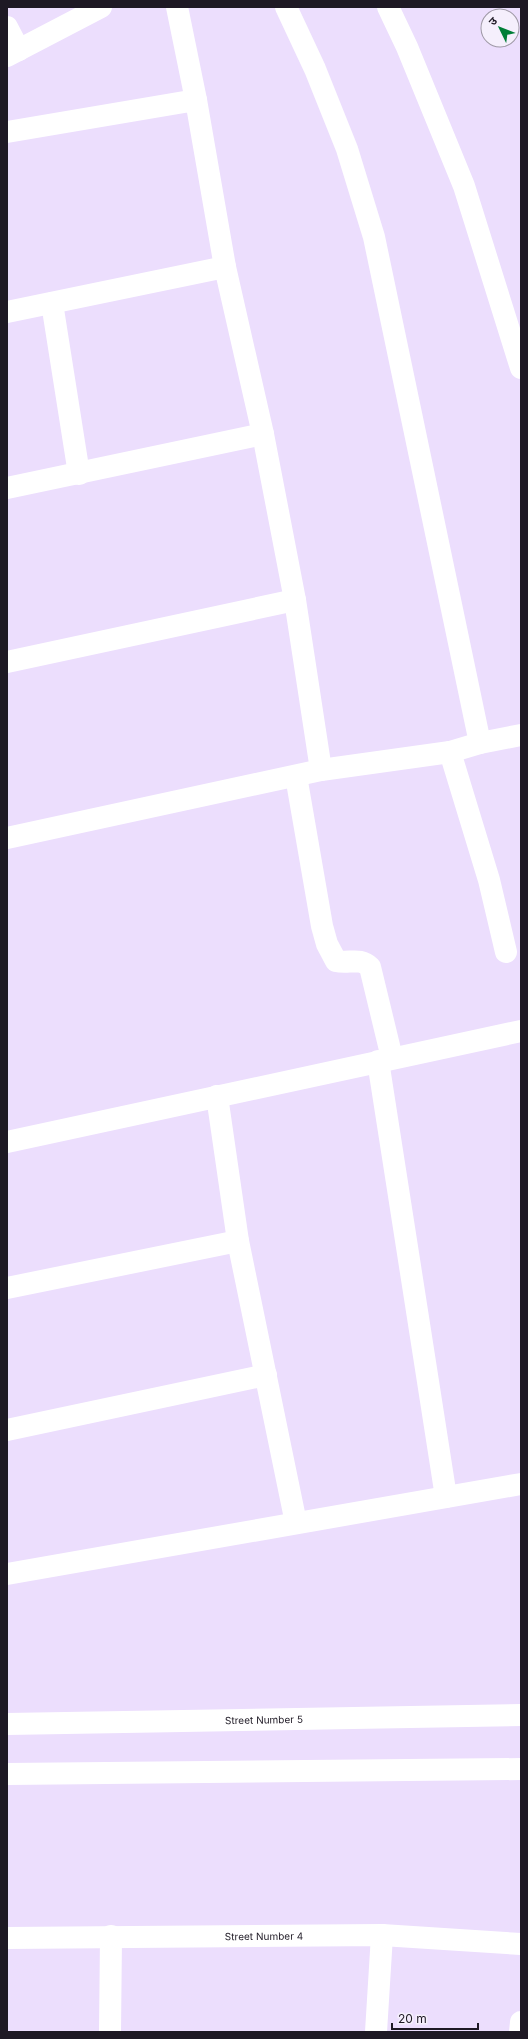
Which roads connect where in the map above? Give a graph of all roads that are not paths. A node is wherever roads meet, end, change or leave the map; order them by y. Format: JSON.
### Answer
{"nodes":[{"id":1,"x":101,"y":7,"type":"edge"},
{"id":2,"x":177,"y":7,"type":"edge"},
{"id":3,"x":286,"y":7,"type":"edge"},
{"id":4,"x":388,"y":7,"type":"edge"},
{"id":5,"x":7,"y":27,"type":"edge"},
{"id":6,"x":13,"y":53,"type":"edge"},
{"id":7,"x":196,"y":100,"type":"junction"},
{"id":8,"x":7,"y":132,"type":"edge"},
{"id":9,"x":225,"y":267,"type":"junction"},
{"id":10,"x":52,"y":303,"type":"junction"},
{"id":11,"x":7,"y":312,"type":"edge"},
{"id":12,"x":521,"y":368,"type":"edge"},
{"id":13,"x":263,"y":434,"type":"junction"},
{"id":14,"x":79,"y":474,"type":"junction"},
{"id":15,"x":7,"y":488,"type":"edge"},
{"id":16,"x":295,"y":600,"type":"junction"},
{"id":17,"x":7,"y":662,"type":"edge"},
{"id":18,"x":521,"y":735,"type":"edge"},
{"id":19,"x":480,"y":743,"type":"junction"},
{"id":20,"x":450,"y":752,"type":"junction"},
{"id":21,"x":321,"y":770,"type":"junction"},
{"id":22,"x":296,"y":776,"type":"junction"},
{"id":23,"x":7,"y":838,"type":"edge"},
{"id":24,"x":506,"y":952,"type":"dead end"},
{"id":25,"x":521,"y":1031,"type":"edge"},
{"id":26,"x":385,"y":1060,"type":"junction"},
{"id":27,"x":217,"y":1096,"type":"junction"},
{"id":28,"x":7,"y":1142,"type":"edge"},
{"id":29,"x":238,"y":1241,"type":"junction"},
{"id":30,"x":7,"y":1288,"type":"edge"},
{"id":31,"x":266,"y":1375,"type":"junction"},
{"id":32,"x":7,"y":1430,"type":"edge"},
{"id":33,"x":521,"y":1484,"type":"edge"},
{"id":34,"x":446,"y":1497,"type":"junction"},
{"id":35,"x":296,"y":1523,"type":"junction"},
{"id":36,"x":7,"y":1574,"type":"edge"},
{"id":37,"x":521,"y":1715,"type":"edge"},
{"id":38,"x":7,"y":1724,"type":"edge"},
{"id":39,"x":521,"y":1770,"type":"edge"},
{"id":40,"x":7,"y":1774,"type":"edge"},
{"id":41,"x":382,"y":1935,"type":"junction"},
{"id":42,"x":111,"y":1936,"type":"junction"},
{"id":43,"x":7,"y":1938,"type":"edge"},
{"id":44,"x":521,"y":1944,"type":"edge"},
{"id":45,"x":521,"y":2022,"type":"edge"},
{"id":46,"x":110,"y":2032,"type":"edge"},
{"id":47,"x":376,"y":2032,"type":"edge"},
{"id":48,"x":520,"y":2032,"type":"edge"}],
"edges":[{"from":1,"to":6,"type":"street"},
{"from":2,"to":7,"type":"street"},
{"from":3,"to":19,"type":"street"},
{"from":4,"to":12,"type":"street"},
{"from":5,"to":6,"type":"street"},
{"from":7,"to":8,"type":"street"},
{"from":7,"to":9,"type":"street"},
{"from":9,"to":10,"type":"street"},
{"from":9,"to":13,"type":"street"},
{"from":10,"to":11,"type":"street"},
{"from":10,"to":14,"type":"street"},
{"from":13,"to":14,"type":"street"},
{"from":13,"to":16,"type":"street"},
{"from":14,"to":15,"type":"street"},
{"from":16,"to":17,"type":"street"},
{"from":16,"to":21,"type":"street"},
{"from":18,"to":19,"type":"street"},
{"from":19,"to":20,"type":"street"},
{"from":20,"to":21,"type":"street"},
{"from":20,"to":24,"type":"street"},
{"from":21,"to":22,"type":"street"},
{"from":22,"to":23,"type":"street"},
{"from":22,"to":26,"type":"street"},
{"from":25,"to":26,"type":"street"},
{"from":26,"to":27,"type":"street"},
{"from":26,"to":34,"type":"street"},
{"from":27,"to":28,"type":"street"},
{"from":27,"to":29,"type":"street"},
{"from":29,"to":30,"type":"street"},
{"from":29,"to":31,"type":"street"},
{"from":31,"to":32,"type":"street"},
{"from":31,"to":35,"type":"street"},
{"from":33,"to":34,"type":"street"},
{"from":34,"to":35,"type":"street"},
{"from":35,"to":36,"type":"street"},
{"from":37,"to":38,"type":"street","name":"Street Number 5"},
{"from":39,"to":40,"type":"street"},
{"from":41,"to":42,"type":"street","name":"Street Number 4"},
{"from":41,"to":44,"type":"street","name":"Street Number 4"},
{"from":41,"to":47,"type":"street"},
{"from":42,"to":43,"type":"street","name":"Street Number 4"},
{"from":42,"to":46,"type":"street"},
{"from":45,"to":48,"type":"street"}]}
